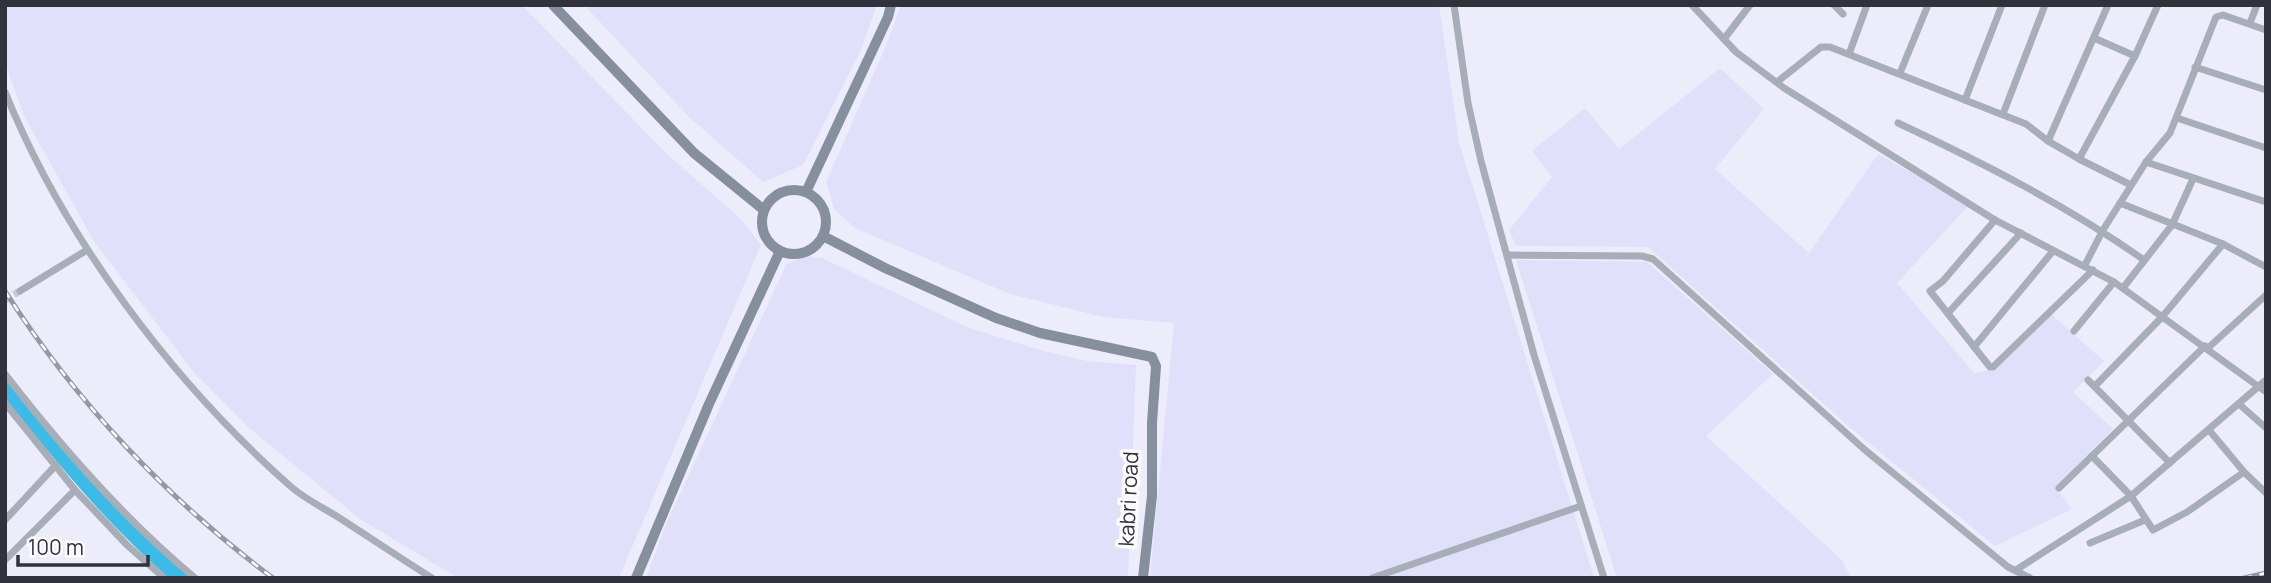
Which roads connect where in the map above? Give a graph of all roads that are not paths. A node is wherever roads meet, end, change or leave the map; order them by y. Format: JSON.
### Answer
{"nodes":[{"id":1,"x":554,"y":5,"type":"edge"},
{"id":2,"x":891,"y":5,"type":"edge"},
{"id":3,"x":1454,"y":5,"type":"edge"},
{"id":4,"x":1692,"y":5,"type":"edge"},
{"id":5,"x":1750,"y":5,"type":"edge"},
{"id":6,"x":1834,"y":5,"type":"edge"},
{"id":7,"x":1867,"y":5,"type":"edge"},
{"id":8,"x":1928,"y":5,"type":"edge"},
{"id":9,"x":2002,"y":5,"type":"edge"},
{"id":10,"x":2045,"y":5,"type":"edge"},
{"id":11,"x":2108,"y":5,"type":"edge"},
{"id":12,"x":2158,"y":5,"type":"edge"},
{"id":13,"x":2257,"y":5,"type":"edge"},
{"id":14,"x":1843,"y":14,"type":"dead end"},
{"id":15,"x":2250,"y":23,"type":"junction"},
{"id":16,"x":2266,"y":30,"type":"edge"},
{"id":17,"x":2094,"y":38,"type":"junction"},
{"id":18,"x":1724,"y":39,"type":"junction"},
{"id":19,"x":1849,"y":54,"type":"junction"},
{"id":20,"x":2134,"y":56,"type":"junction"},
{"id":21,"x":2195,"y":67,"type":"junction"},
{"id":22,"x":1900,"y":73,"type":"junction"},
{"id":23,"x":1777,"y":82,"type":"junction"},
{"id":24,"x":2266,"y":90,"type":"edge"},
{"id":25,"x":5,"y":92,"type":"edge"},
{"id":26,"x":1965,"y":100,"type":"junction"},
{"id":27,"x":2003,"y":114,"type":"junction"},
{"id":28,"x":2177,"y":118,"type":"junction"},
{"id":29,"x":1898,"y":123,"type":"dead end"},
{"id":30,"x":2048,"y":141,"type":"junction"},
{"id":31,"x":2266,"y":148,"type":"edge"},
{"id":32,"x":2078,"y":159,"type":"junction"},
{"id":33,"x":2146,"y":163,"type":"junction"},
{"id":34,"x":2193,"y":179,"type":"junction"},
{"id":35,"x":2131,"y":185,"type":"junction"},
{"id":36,"x":806,"y":192,"type":"junction"},
{"id":37,"x":2266,"y":202,"type":"edge"},
{"id":38,"x":2120,"y":203,"type":"junction"},
{"id":39,"x":764,"y":210,"type":"junction"},
{"id":40,"x":1995,"y":220,"type":"junction"},
{"id":41,"x":2172,"y":225,"type":"junction"},
{"id":42,"x":2102,"y":230,"type":"junction"},
{"id":43,"x":2021,"y":233,"type":"junction"},
{"id":44,"x":823,"y":236,"type":"junction"},
{"id":45,"x":2223,"y":244,"type":"junction"},
{"id":46,"x":87,"y":250,"type":"junction"},
{"id":47,"x":780,"y":251,"type":"junction"},
{"id":48,"x":2053,"y":251,"type":"junction"},
{"id":49,"x":1507,"y":255,"type":"junction"},
{"id":50,"x":2144,"y":260,"type":"junction"},
{"id":51,"x":2085,"y":265,"type":"junction"},
{"id":52,"x":2266,"y":267,"type":"edge"},
{"id":53,"x":2093,"y":270,"type":"junction"},
{"id":54,"x":2114,"y":282,"type":"junction"},
{"id":55,"x":2123,"y":288,"type":"junction"},
{"id":56,"x":20,"y":291,"type":"tunnel mouth"},
{"id":57,"x":2266,"y":295,"type":"edge"},
{"id":58,"x":1949,"y":312,"type":"junction"},
{"id":59,"x":2162,"y":317,"type":"junction"},
{"id":60,"x":2074,"y":331,"type":"dead end"},
{"id":61,"x":1974,"y":347,"type":"junction"},
{"id":62,"x":2206,"y":347,"type":"junction"},
{"id":63,"x":5,"y":374,"type":"edge"},
{"id":64,"x":2266,"y":380,"type":"edge"},
{"id":65,"x":2262,"y":389,"type":"edge"},
{"id":66,"x":5,"y":403,"type":"edge"},
{"id":67,"x":2239,"y":404,"type":"junction"},
{"id":68,"x":2129,"y":421,"type":"junction"},
{"id":69,"x":2266,"y":428,"type":"edge"},
{"id":70,"x":2209,"y":430,"type":"junction"},
{"id":71,"x":2092,"y":456,"type":"junction"},
{"id":72,"x":2170,"y":463,"type":"junction"},
{"id":73,"x":56,"y":465,"type":"junction"},
{"id":74,"x":2244,"y":472,"type":"junction"},
{"id":75,"x":2059,"y":488,"type":"dead end"},
{"id":76,"x":75,"y":490,"type":"junction"},
{"id":77,"x":2266,"y":493,"type":"edge"},
{"id":78,"x":2131,"y":496,"type":"junction"},
{"id":79,"x":1581,"y":506,"type":"junction"},
{"id":80,"x":5,"y":520,"type":"edge"},
{"id":81,"x":2145,"y":520,"type":"junction"},
{"id":82,"x":2090,"y":543,"type":"dead end"},
{"id":83,"x":5,"y":560,"type":"edge"},
{"id":84,"x":2016,"y":570,"type":"junction"},
{"id":85,"x":164,"y":578,"type":"edge"},
{"id":86,"x":195,"y":578,"type":"edge"},
{"id":87,"x":432,"y":578,"type":"edge"},
{"id":88,"x":636,"y":578,"type":"edge"},
{"id":89,"x":1143,"y":578,"type":"edge"},
{"id":90,"x":1372,"y":578,"type":"edge"},
{"id":91,"x":1604,"y":578,"type":"edge"},
{"id":92,"x":2030,"y":578,"type":"edge"}],
"edges":[{"from":1,"to":39,"type":"street"},
{"from":2,"to":36,"type":"street"},
{"from":3,"to":49,"type":"street"},
{"from":4,"to":18,"type":"street"},
{"from":5,"to":18,"type":"street"},
{"from":6,"to":14,"type":"street"},
{"from":7,"to":19,"type":"street"},
{"from":8,"to":22,"type":"street"},
{"from":9,"to":26,"type":"street"},
{"from":10,"to":27,"type":"street"},
{"from":11,"to":17,"type":"street"},
{"from":12,"to":20,"type":"street"},
{"from":13,"to":15,"type":"street"},
{"from":15,"to":16,"type":"street"},
{"from":15,"to":21,"type":"street"},
{"from":17,"to":20,"type":"street"},
{"from":17,"to":30,"type":"street"},
{"from":18,"to":23,"type":"street"},
{"from":19,"to":22,"type":"street"},
{"from":19,"to":23,"type":"street"},
{"from":20,"to":32,"type":"street"},
{"from":21,"to":24,"type":"street"},
{"from":21,"to":28,"type":"street"},
{"from":22,"to":26,"type":"street"},
{"from":23,"to":40,"type":"street"},
{"from":25,"to":46,"type":"street"},
{"from":26,"to":27,"type":"street"},
{"from":27,"to":30,"type":"street"},
{"from":28,"to":31,"type":"street"},
{"from":28,"to":33,"type":"street"},
{"from":29,"to":42,"type":"street"},
{"from":30,"to":32,"type":"street"},
{"from":32,"to":35,"type":"street"},
{"from":33,"to":34,"type":"street"},
{"from":33,"to":35,"type":"street"},
{"from":34,"to":37,"type":"street"},
{"from":34,"to":41,"type":"street"},
{"from":35,"to":38,"type":"street"},
{"from":36,"to":39,"type":"street"},
{"from":36,"to":44,"type":"street"},
{"from":38,"to":41,"type":"street"},
{"from":38,"to":42,"type":"street"},
{"from":39,"to":47,"type":"street"},
{"from":40,"to":43,"type":"street"},
{"from":40,"to":58,"type":"street"},
{"from":41,"to":45,"type":"street"},
{"from":41,"to":50,"type":"street"},
{"from":42,"to":50,"type":"street"},
{"from":42,"to":51,"type":"street"},
{"from":43,"to":48,"type":"street"},
{"from":43,"to":58,"type":"street"},
{"from":44,"to":47,"type":"street"},
{"from":44,"to":89,"type":"street","name":"kabri road"},
{"from":45,"to":52,"type":"street"},
{"from":45,"to":59,"type":"street"},
{"from":46,"to":56,"type":"street"},
{"from":46,"to":87,"type":"street"},
{"from":47,"to":88,"type":"street"},
{"from":48,"to":51,"type":"street"},
{"from":48,"to":61,"type":"street"},
{"from":49,"to":79,"type":"street"},
{"from":49,"to":84,"type":"street"},
{"from":50,"to":55,"type":"street"},
{"from":51,"to":53,"type":"street"},
{"from":53,"to":54,"type":"street"},
{"from":53,"to":61,"type":"street"},
{"from":54,"to":55,"type":"street"},
{"from":54,"to":60,"type":"street"},
{"from":55,"to":59,"type":"street"},
{"from":57,"to":62,"type":"street"},
{"from":58,"to":61,"type":"street"},
{"from":59,"to":62,"type":"street"},
{"from":59,"to":68,"type":"street"},
{"from":62,"to":65,"type":"street"},
{"from":62,"to":68,"type":"street"},
{"from":63,"to":86,"type":"street"},
{"from":64,"to":65,"type":"street"},
{"from":65,"to":67,"type":"street"},
{"from":66,"to":73,"type":"street"},
{"from":67,"to":69,"type":"street"},
{"from":67,"to":70,"type":"street"},
{"from":68,"to":71,"type":"street"},
{"from":68,"to":72,"type":"street"},
{"from":70,"to":72,"type":"street"},
{"from":70,"to":74,"type":"street"},
{"from":71,"to":75,"type":"street"},
{"from":71,"to":78,"type":"street"},
{"from":72,"to":78,"type":"street"},
{"from":73,"to":76,"type":"street"},
{"from":73,"to":80,"type":"street"},
{"from":74,"to":77,"type":"street"},
{"from":74,"to":81,"type":"street"},
{"from":76,"to":83,"type":"street"},
{"from":76,"to":85,"type":"street"},
{"from":78,"to":81,"type":"street"},
{"from":78,"to":84,"type":"street"},
{"from":79,"to":90,"type":"street"},
{"from":79,"to":91,"type":"street"},
{"from":81,"to":82,"type":"street"},
{"from":84,"to":92,"type":"street"}]}
